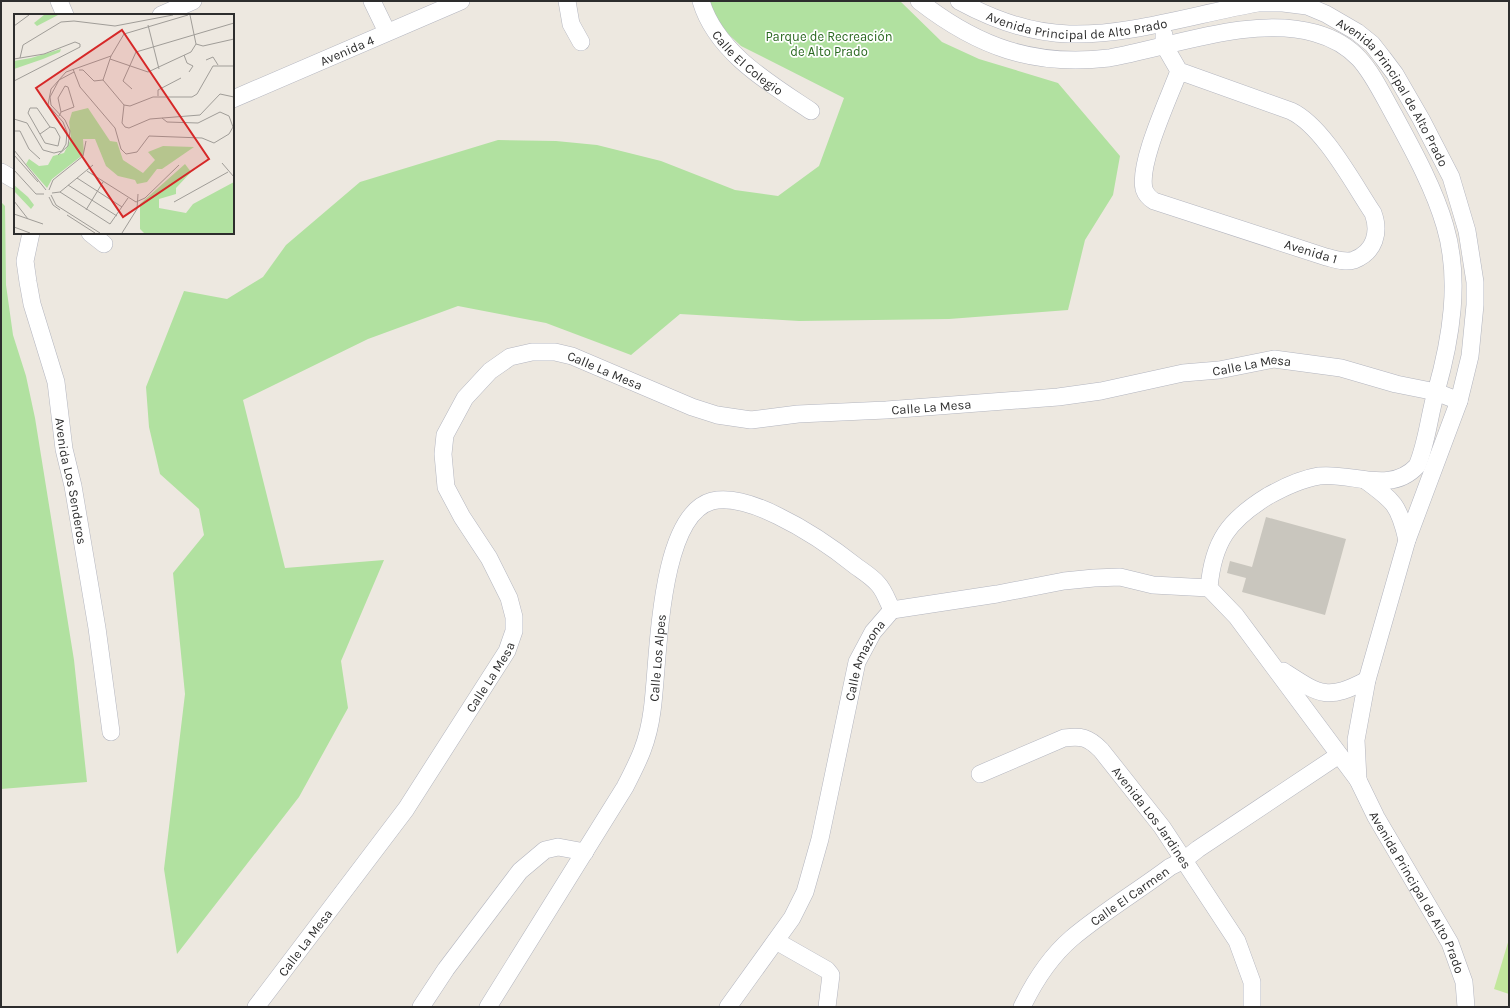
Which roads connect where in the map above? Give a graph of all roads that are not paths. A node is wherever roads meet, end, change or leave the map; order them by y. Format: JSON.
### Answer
{"nodes":[{"id":1,"x":59,"y":1,"type":"edge"},
{"id":2,"x":193,"y":1,"type":"edge"},
{"id":3,"x":372,"y":1,"type":"edge"},
{"id":4,"x":461,"y":1,"type":"edge"},
{"id":5,"x":567,"y":1,"type":"edge"},
{"id":6,"x":701,"y":1,"type":"edge"},
{"id":7,"x":919,"y":1,"type":"edge"},
{"id":8,"x":959,"y":1,"type":"edge"},
{"id":9,"x":65,"y":14,"type":"edge"},
{"id":10,"x":163,"y":14,"type":"edge"},
{"id":11,"x":1164,"y":22,"type":"junction"},
{"id":12,"x":387,"y":32,"type":"junction"},
{"id":13,"x":581,"y":42,"type":"dead end"},
{"id":14,"x":1164,"y":46,"type":"junction"},
{"id":15,"x":1179,"y":71,"type":"junction"},
{"id":16,"x":234,"y":100,"type":"edge"},
{"id":17,"x":811,"y":111,"type":"dead end"},
{"id":18,"x":1,"y":172,"type":"edge"},
{"id":19,"x":14,"y":179,"type":"edge"},
{"id":20,"x":31,"y":234,"type":"edge"},
{"id":21,"x":91,"y":234,"type":"edge"},
{"id":22,"x":104,"y":244,"type":"dead end"},
{"id":23,"x":1436,"y":392,"type":"junction"},
{"id":24,"x":1459,"y":401,"type":"junction"},
{"id":25,"x":1365,"y":480,"type":"junction"},
{"id":26,"x":1407,"y":540,"type":"junction"},
{"id":27,"x":1209,"y":588,"type":"junction"},
{"id":28,"x":892,"y":610,"type":"junction"},
{"id":29,"x":1274,"y":666,"type":"junction"},
{"id":30,"x":1367,"y":680,"type":"junction"},
{"id":31,"x":111,"y":732,"type":"dead end"},
{"id":32,"x":1339,"y":755,"type":"junction"},
{"id":33,"x":980,"y":774,"type":"dead end"},
{"id":34,"x":1358,"y":780,"type":"junction"},
{"id":35,"x":585,"y":852,"type":"junction"},
{"id":36,"x":1184,"y":860,"type":"junction"},
{"id":37,"x":776,"y":941,"type":"junction"},
{"id":38,"x":256,"y":1007,"type":"edge"},
{"id":39,"x":421,"y":1007,"type":"edge"},
{"id":40,"x":488,"y":1007,"type":"edge"},
{"id":41,"x":728,"y":1007,"type":"edge"},
{"id":42,"x":827,"y":1007,"type":"edge"},
{"id":43,"x":1022,"y":1007,"type":"edge"},
{"id":44,"x":1252,"y":1007,"type":"edge"},
{"id":45,"x":1466,"y":1007,"type":"edge"}],
"edges":[{"from":1,"to":9,"type":"street"},
{"from":2,"to":10,"type":"street"},
{"from":3,"to":12,"type":"street"},
{"from":4,"to":12,"type":"street","name":"Avenida 4"},
{"from":5,"to":13,"type":"street"},
{"from":6,"to":17,"type":"street","name":"Calle El Colegio"},
{"from":7,"to":14,"type":"street","name":"Avenida Principal de Alto Prado"},
{"from":8,"to":11,"type":"street","name":"Avenida Principal de Alto Prado"},
{"from":11,"to":14,"type":"street"},
{"from":11,"to":24,"type":"street","name":"Avenida Principal de Alto Prado"},
{"from":12,"to":16,"type":"street","name":"Avenida 4"},
{"from":14,"to":15,"type":"street"},
{"from":14,"to":23,"type":"street","name":"Avenida Principal de Alto Prado"},
{"from":15,"to":15,"type":"street","name":"Avenida 1"},
{"from":18,"to":19,"type":"street"},
{"from":20,"to":31,"type":"street","name":"Avenida Los Senderos"},
{"from":21,"to":22,"type":"street"},
{"from":23,"to":24,"type":"street","name":"Calle La Mesa"},
{"from":23,"to":25,"type":"street","name":"Avenida Principal de Alto Prado"},
{"from":23,"to":38,"type":"street","name":"Calle La Mesa"},
{"from":24,"to":26,"type":"street","name":"Avenida Principal de Alto Prado"},
{"from":25,"to":26,"type":"street","name":"Avenida Principal de Alto Prado"},
{"from":25,"to":27,"type":"street","name":"Avenida Principal de Alto Prado"},
{"from":26,"to":30,"type":"street","name":"Avenida Principal de Alto Prado"},
{"from":27,"to":28,"type":"street","name":"Calle Amazona"},
{"from":27,"to":29,"type":"street","name":"Avenida Principal de Alto Prado"},
{"from":28,"to":35,"type":"street","name":"Calle Los Alpes"},
{"from":28,"to":37,"type":"street","name":"Calle Amazona"},
{"from":29,"to":30,"type":"street","name":"Avenida Principal de Alto Prado"},
{"from":29,"to":32,"type":"street","name":"Avenida Principal de Alto Prado"},
{"from":30,"to":34,"type":"street","name":"Avenida Principal de Alto Prado"},
{"from":32,"to":34,"type":"street","name":"Avenida Principal de Alto Prado"},
{"from":32,"to":36,"type":"street","name":"Calle El Carmen"},
{"from":33,"to":36,"type":"street","name":"Avenida Los Jardines"},
{"from":34,"to":45,"type":"street","name":"Avenida Principal de Alto Prado"},
{"from":35,"to":39,"type":"street"},
{"from":35,"to":40,"type":"street","name":"Calle Los Alpes"},
{"from":36,"to":43,"type":"street","name":"Calle El Carmen"},
{"from":36,"to":44,"type":"street","name":"Avenida Los Jardines"},
{"from":37,"to":41,"type":"street","name":"Calle Amazona"},
{"from":37,"to":42,"type":"street"}]}
